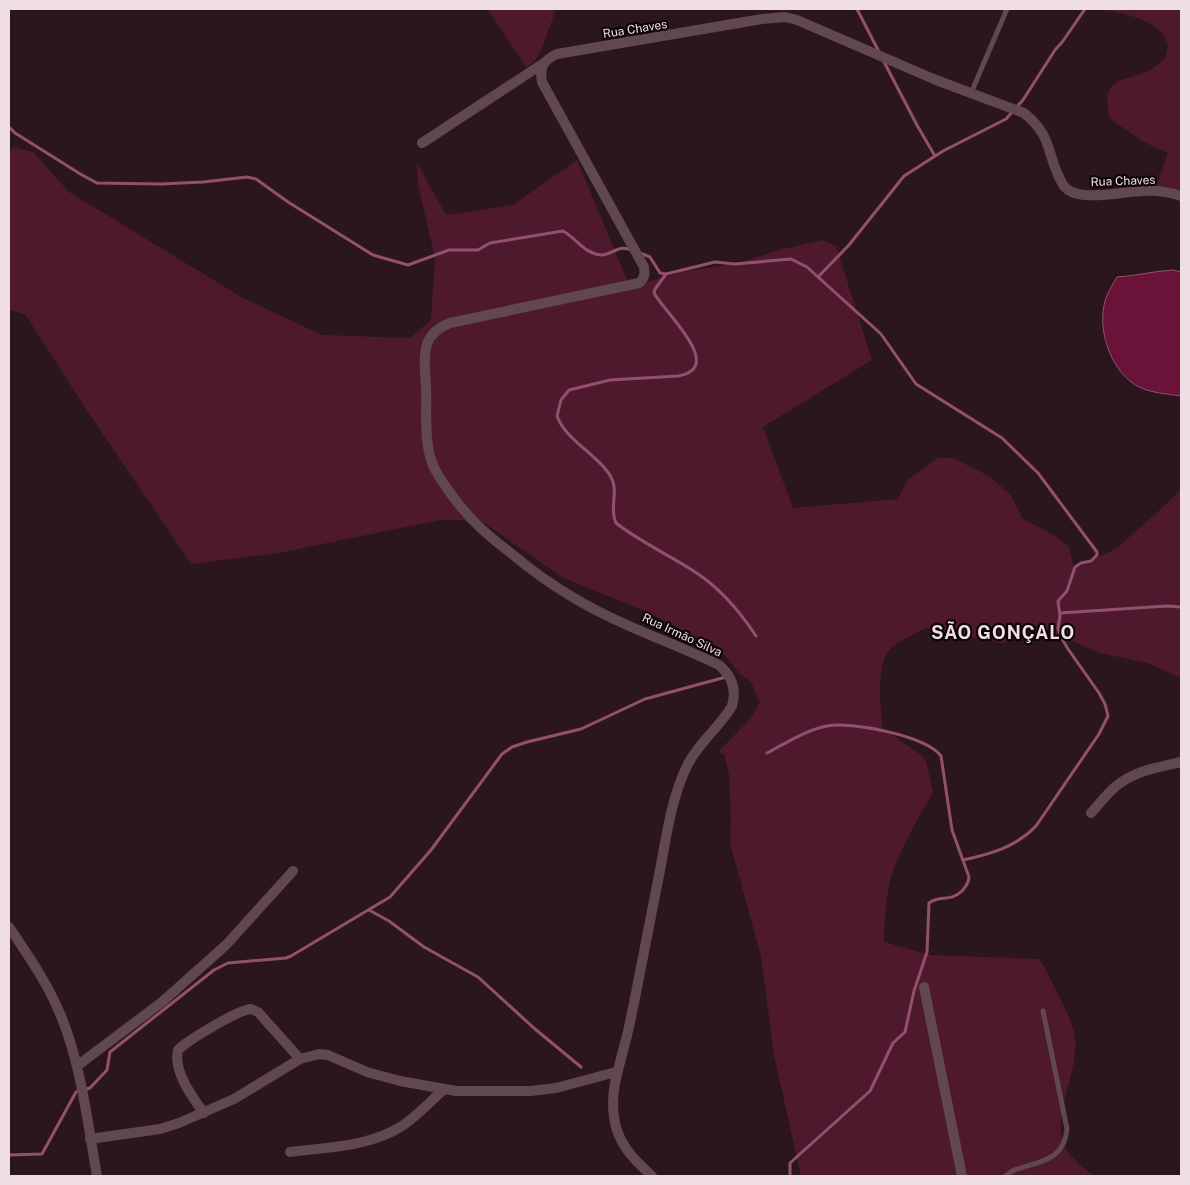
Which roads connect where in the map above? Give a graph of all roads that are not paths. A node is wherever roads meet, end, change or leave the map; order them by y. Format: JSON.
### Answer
{"nodes":[{"id":1,"x":772,"y":9,"type":"edge"},
{"id":2,"x":1008,"y":9,"type":"edge"},
{"id":3,"x":785,"y":17,"type":"junction"},
{"id":4,"x":544,"y":62,"type":"junction"},
{"id":5,"x":971,"y":93,"type":"junction"},
{"id":6,"x":422,"y":142,"type":"dead end"},
{"id":7,"x":1181,"y":196,"type":"edge"},
{"id":8,"x":1181,"y":762,"type":"edge"},
{"id":9,"x":1091,"y":813,"type":"dead end"},
{"id":10,"x":293,"y":870,"type":"dead end"},
{"id":11,"x":9,"y":927,"type":"edge"},
{"id":12,"x":924,"y":986,"type":"dead end"},
{"id":13,"x":1043,"y":1011,"type":"dead end"},
{"id":14,"x":300,"y":1059,"type":"junction"},
{"id":15,"x":77,"y":1066,"type":"junction"},
{"id":16,"x":616,"y":1072,"type":"junction"},
{"id":17,"x":443,"y":1090,"type":"junction"},
{"id":18,"x":204,"y":1113,"type":"junction"},
{"id":19,"x":90,"y":1139,"type":"junction"},
{"id":20,"x":290,"y":1152,"type":"dead end"},
{"id":21,"x":97,"y":1176,"type":"edge"},
{"id":22,"x":652,"y":1176,"type":"edge"},
{"id":23,"x":962,"y":1176,"type":"edge"},
{"id":24,"x":1006,"y":1176,"type":"edge"}],
"edges":[{"from":1,"to":3,"type":"street"},
{"from":2,"to":5,"type":"lane"},
{"from":3,"to":4,"type":"street","name":"Rua Chaves"},
{"from":3,"to":5,"type":"street","name":"Rua Chaves"},
{"from":4,"to":6,"type":"street","name":"Rua Chaves"},
{"from":4,"to":16,"type":"street","name":"Rua Irmão Silva"},
{"from":5,"to":7,"type":"street","name":"Rua Chaves"},
{"from":8,"to":9,"type":"street"},
{"from":10,"to":15,"type":"street"},
{"from":11,"to":15,"type":"street"},
{"from":12,"to":23,"type":"street"},
{"from":13,"to":24,"type":"lane"},
{"from":14,"to":17,"type":"street"},
{"from":14,"to":18,"type":"street"},
{"from":14,"to":18,"type":"street"},
{"from":15,"to":19,"type":"street"},
{"from":16,"to":17,"type":"street"},
{"from":16,"to":22,"type":"street","name":"Rua Irmão Silva"},
{"from":17,"to":20,"type":"street"},
{"from":18,"to":19,"type":"street"},
{"from":19,"to":21,"type":"street"}]}
